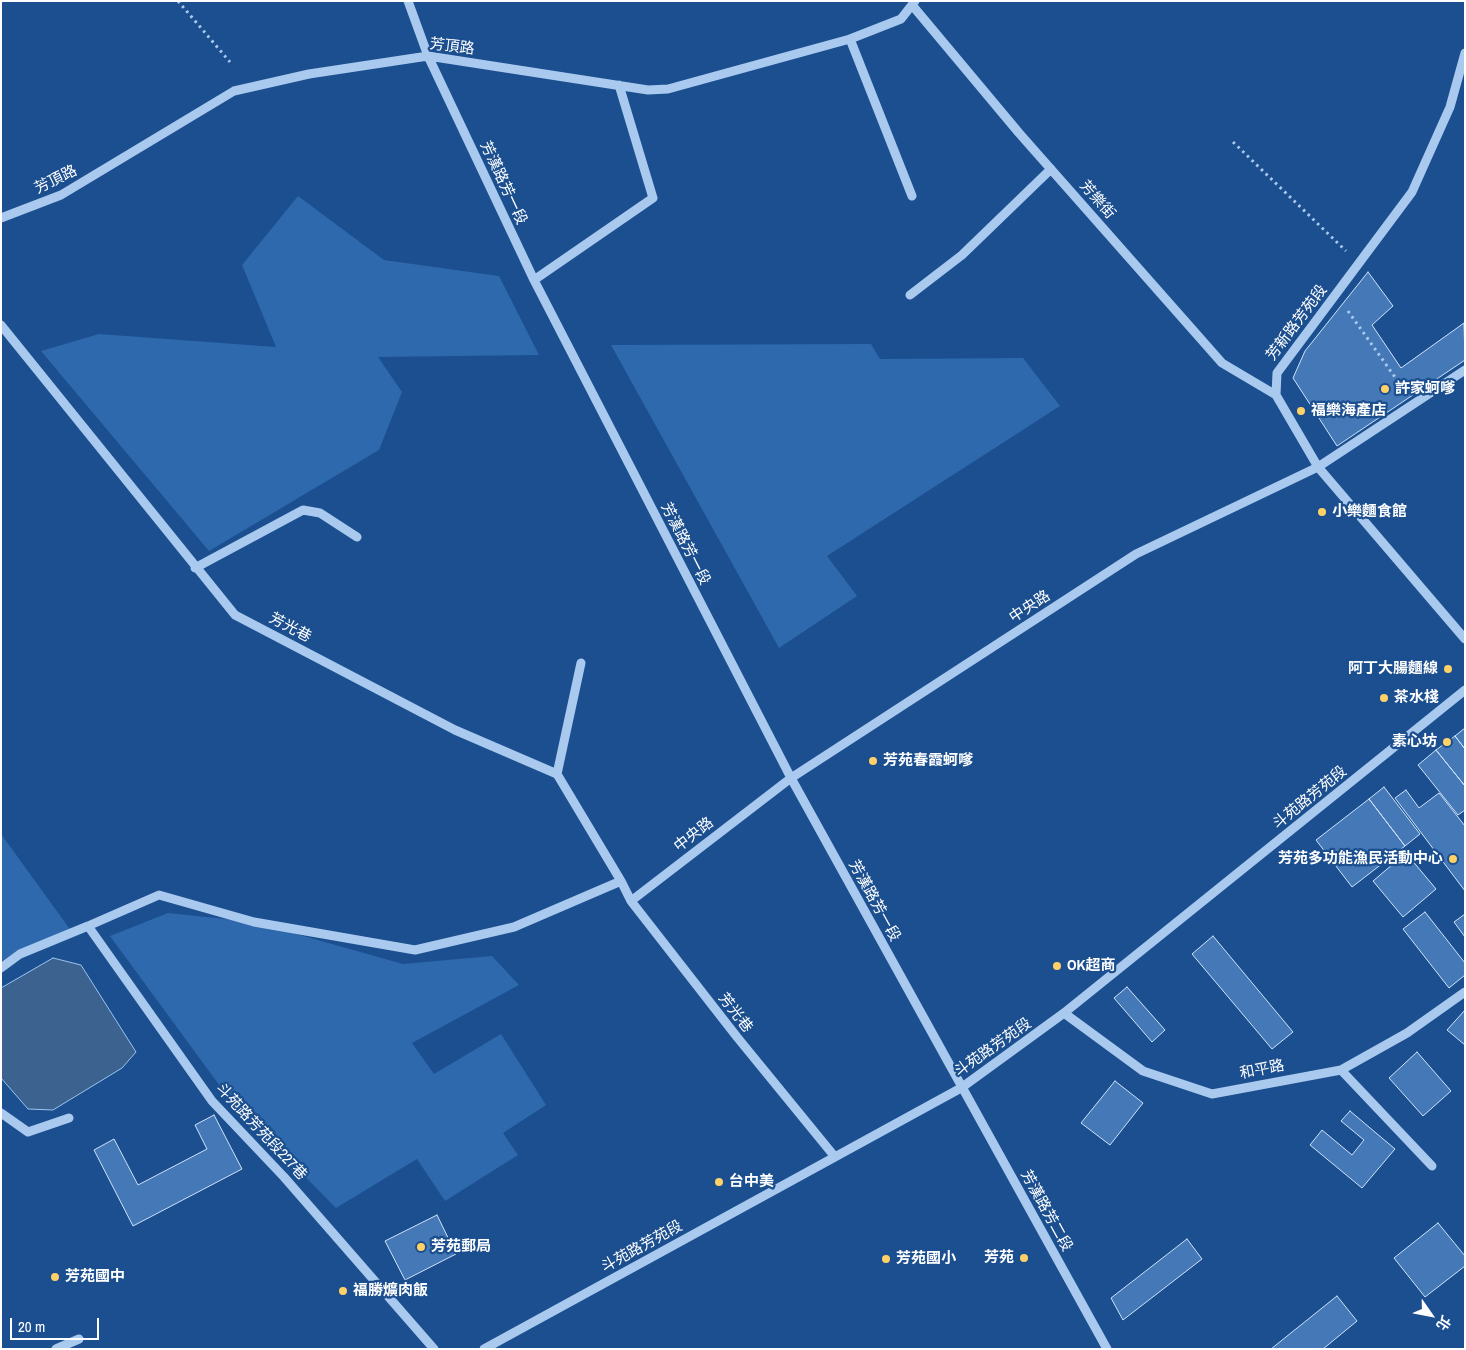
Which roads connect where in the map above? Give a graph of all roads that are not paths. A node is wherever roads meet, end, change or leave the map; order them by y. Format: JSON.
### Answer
{"nodes":[{"id":1,"x":408,"y":1,"type":"edge"},
{"id":2,"x":914,"y":3,"type":"edge"},
{"id":3,"x":850,"y":39,"type":"junction"},
{"id":4,"x":1465,"y":53,"type":"edge"},
{"id":5,"x":428,"y":56,"type":"junction"},
{"id":6,"x":619,"y":86,"type":"junction"},
{"id":7,"x":1051,"y":169,"type":"junction"},
{"id":8,"x":912,"y":196,"type":"dead end"},
{"id":9,"x":1,"y":218,"type":"edge"},
{"id":10,"x":534,"y":280,"type":"junction"},
{"id":11,"x":910,"y":295,"type":"dead end"},
{"id":12,"x":1,"y":325,"type":"edge"},
{"id":13,"x":1465,"y":370,"type":"edge"},
{"id":14,"x":1276,"y":395,"type":"junction"},
{"id":15,"x":1318,"y":467,"type":"junction"},
{"id":16,"x":357,"y":537,"type":"dead end"},
{"id":17,"x":195,"y":568,"type":"junction"},
{"id":18,"x":1465,"y":639,"type":"edge"},
{"id":19,"x":581,"y":663,"type":"dead end"},
{"id":20,"x":1465,"y":690,"type":"edge"},
{"id":21,"x":557,"y":774,"type":"junction"},
{"id":22,"x":791,"y":778,"type":"junction"},
{"id":23,"x":621,"y":881,"type":"junction"},
{"id":24,"x":631,"y":901,"type":"junction"},
{"id":25,"x":88,"y":926,"type":"junction"},
{"id":26,"x":1,"y":968,"type":"edge"},
{"id":27,"x":1465,"y":992,"type":"edge"},
{"id":28,"x":1064,"y":1014,"type":"junction"},
{"id":29,"x":1341,"y":1070,"type":"junction"},
{"id":30,"x":961,"y":1088,"type":"junction"},
{"id":31,"x":1,"y":1112,"type":"edge"},
{"id":32,"x":69,"y":1118,"type":"dead end"},
{"id":33,"x":835,"y":1157,"type":"junction"},
{"id":34,"x":1432,"y":1166,"type":"dead end"},
{"id":35,"x":79,"y":1339,"type":"dead end"},
{"id":36,"x":56,"y":1349,"type":"edge"},
{"id":37,"x":434,"y":1349,"type":"edge"},
{"id":38,"x":484,"y":1349,"type":"edge"},
{"id":39,"x":1108,"y":1349,"type":"edge"}],
"edges":[{"from":1,"to":5,"type":"street","name":"芳漢路芳一段"},
{"from":2,"to":3,"type":"street","name":"芳頂路"},
{"from":2,"to":7,"type":"street","name":"芳樂街"},
{"from":3,"to":6,"type":"street","name":"芳頂路"},
{"from":3,"to":8,"type":"street"},
{"from":4,"to":14,"type":"street","name":"芳新路芳苑段"},
{"from":5,"to":6,"type":"street","name":"芳頂路"},
{"from":5,"to":9,"type":"street","name":"芳頂路"},
{"from":5,"to":10,"type":"street","name":"芳漢路芳一段"},
{"from":6,"to":10,"type":"street"},
{"from":7,"to":11,"type":"street"},
{"from":7,"to":14,"type":"street","name":"芳樂街"},
{"from":10,"to":22,"type":"street","name":"芳漢路芳一段"},
{"from":12,"to":17,"type":"street","name":"芳光巷"},
{"from":13,"to":15,"type":"street","name":"中央路"},
{"from":14,"to":15,"type":"street"},
{"from":15,"to":18,"type":"street"},
{"from":15,"to":22,"type":"street","name":"中央路"},
{"from":16,"to":17,"type":"street"},
{"from":17,"to":21,"type":"street","name":"芳光巷"},
{"from":19,"to":21,"type":"street"},
{"from":20,"to":28,"type":"street","name":"斗苑路芳苑段"},
{"from":21,"to":23,"type":"street","name":"芳光巷"},
{"from":22,"to":24,"type":"street","name":"中央路"},
{"from":22,"to":30,"type":"street","name":"芳漢路芳一段"},
{"from":23,"to":24,"type":"street","name":"芳光巷"},
{"from":23,"to":25,"type":"street"},
{"from":24,"to":33,"type":"street","name":"芳光巷"},
{"from":25,"to":26,"type":"street"},
{"from":25,"to":37,"type":"street","name":"斗苑路芳苑段227巷"},
{"from":27,"to":29,"type":"street","name":"和平路"},
{"from":28,"to":29,"type":"street","name":"和平路"},
{"from":28,"to":30,"type":"street","name":"斗苑路芳苑段"},
{"from":29,"to":34,"type":"street"},
{"from":30,"to":33,"type":"street","name":"斗苑路芳苑段"},
{"from":30,"to":39,"type":"street","name":"芳漢路芳二段"},
{"from":31,"to":32,"type":"street"},
{"from":33,"to":38,"type":"street","name":"斗苑路芳苑段"},
{"from":35,"to":36,"type":"street"}]}
